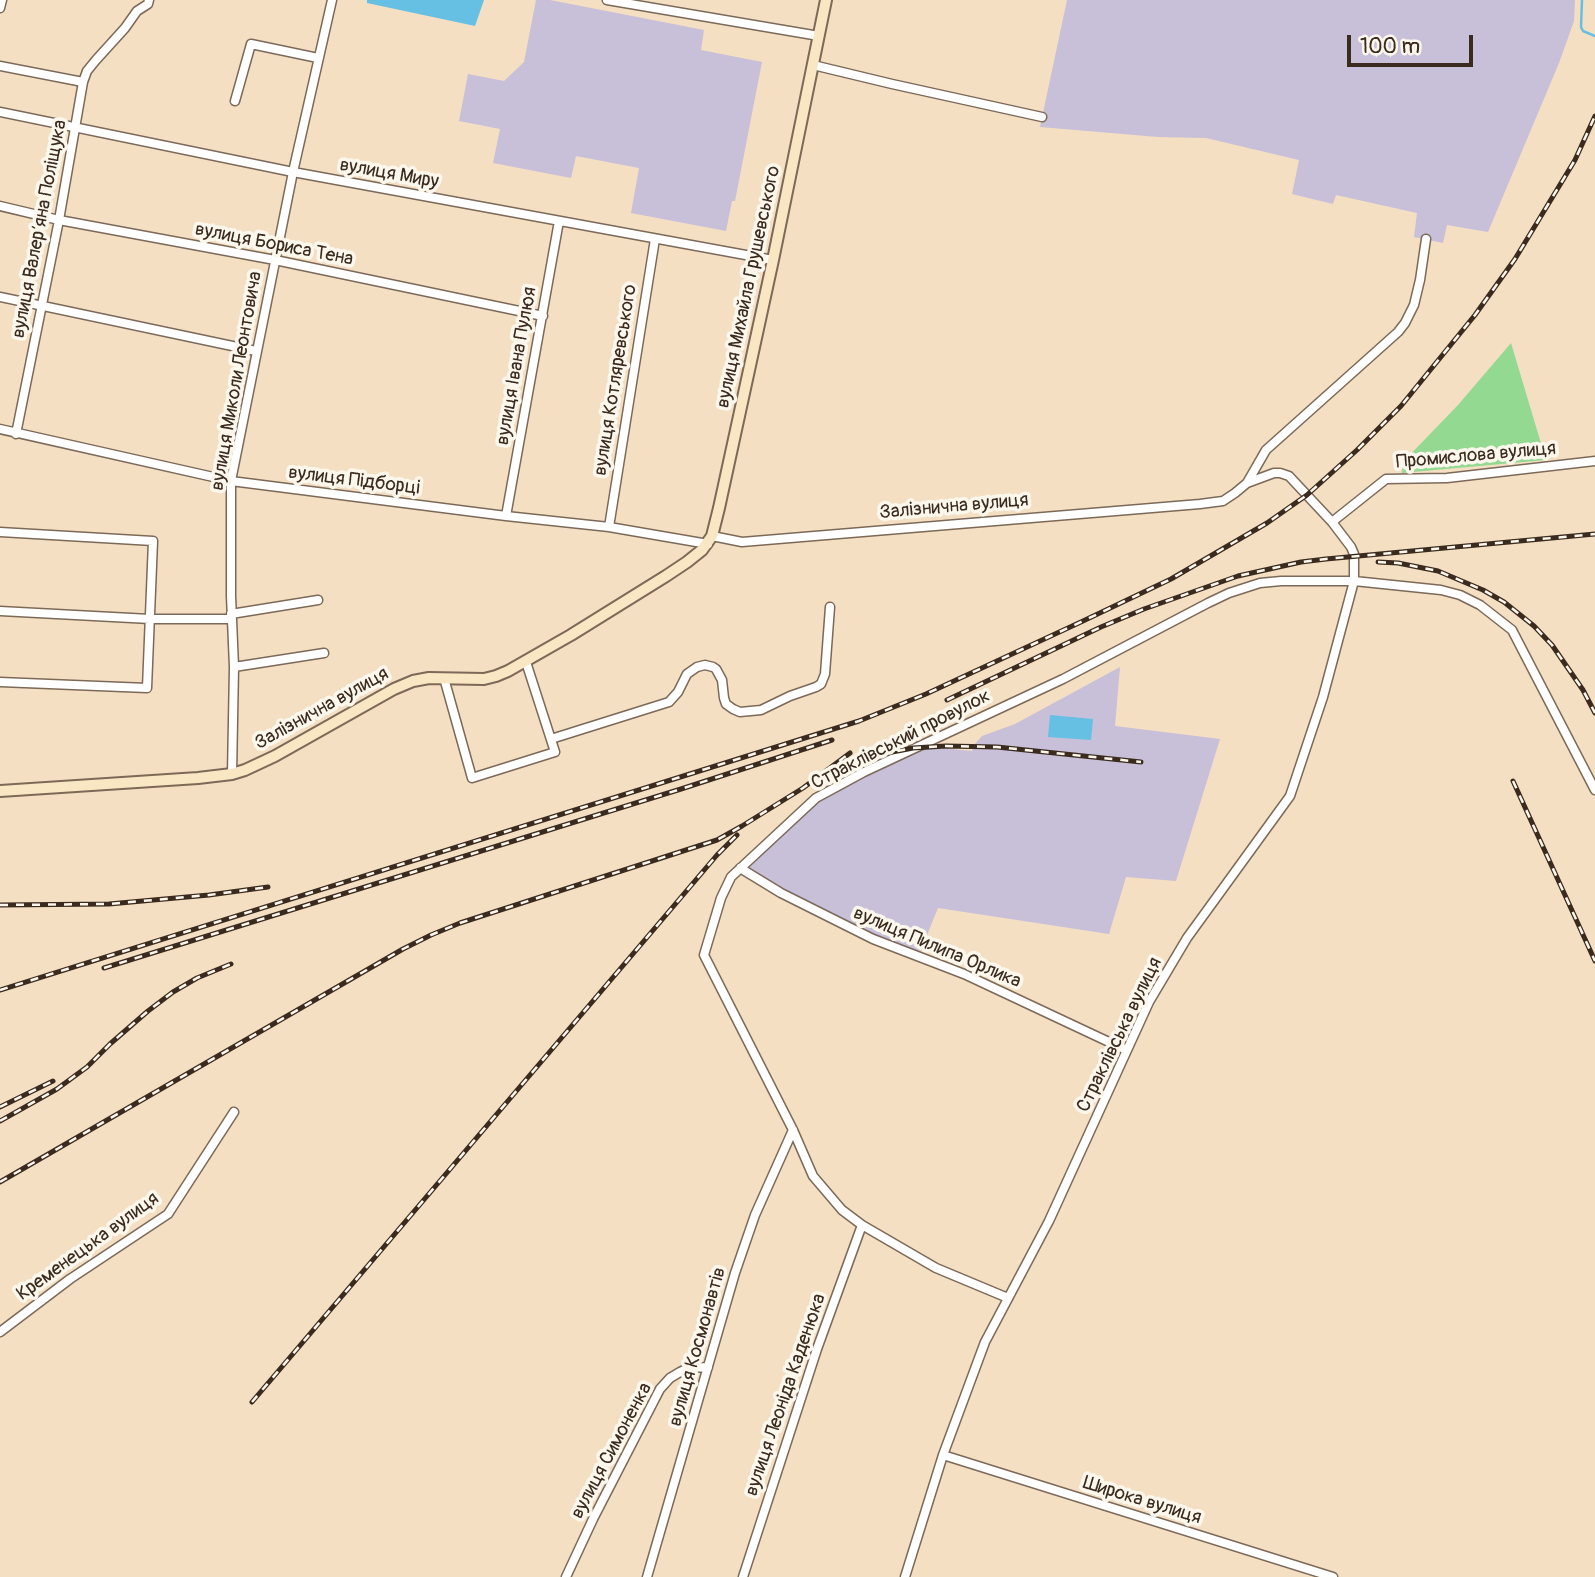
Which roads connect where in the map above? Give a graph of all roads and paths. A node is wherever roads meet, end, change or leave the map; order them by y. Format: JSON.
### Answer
{"nodes":[{"id":1,"x":2,"y":0,"type":"edge"},
{"id":2,"x":149,"y":0,"type":"edge"},
{"id":3,"x":332,"y":0,"type":"edge"},
{"id":4,"x":607,"y":0,"type":"edge"},
{"id":5,"x":826,"y":0,"type":"edge"},
{"id":6,"x":0,"y":8,"type":"edge"},
{"id":7,"x":819,"y":36,"type":"junction"},
{"id":8,"x":318,"y":58,"type":"junction"},
{"id":9,"x":813,"y":65,"type":"junction"},
{"id":10,"x":0,"y":66,"type":"edge"},
{"id":11,"x":83,"y":82,"type":"junction"},
{"id":12,"x":235,"y":101,"type":"dead end"},
{"id":13,"x":0,"y":113,"type":"edge"},
{"id":14,"x":1042,"y":117,"type":"dead end"},
{"id":15,"x":76,"y":127,"type":"junction"},
{"id":16,"x":293,"y":172,"type":"junction"},
{"id":17,"x":0,"y":206,"type":"edge"},
{"id":18,"x":59,"y":220,"type":"junction"},
{"id":19,"x":559,"y":221,"type":"junction"},
{"id":20,"x":655,"y":239,"type":"junction"},
{"id":21,"x":1426,"y":239,"type":"dead end"},
{"id":22,"x":275,"y":260,"type":"junction"},
{"id":23,"x":773,"y":260,"type":"junction"},
{"id":24,"x":0,"y":297,"type":"edge"},
{"id":25,"x":41,"y":306,"type":"junction"},
{"id":26,"x":543,"y":316,"type":"junction"},
{"id":27,"x":256,"y":351,"type":"junction"},
{"id":28,"x":0,"y":429,"type":"edge"},
{"id":29,"x":16,"y":434,"type":"junction"},
{"id":30,"x":1595,"y":461,"type":"edge"},
{"id":31,"x":231,"y":481,"type":"junction"},
{"id":32,"x":1247,"y":482,"type":"junction"},
{"id":33,"x":506,"y":516,"type":"junction"},
{"id":34,"x":1332,"y":522,"type":"junction"},
{"id":35,"x":608,"y":527,"type":"junction"},
{"id":36,"x":0,"y":532,"type":"edge"},
{"id":37,"x":710,"y":540,"type":"junction"},
{"id":38,"x":1354,"y":581,"type":"junction"},
{"id":39,"x":318,"y":600,"type":"dead end"},
{"id":40,"x":830,"y":607,"type":"dead end"},
{"id":41,"x":0,"y":611,"type":"edge"},
{"id":42,"x":231,"y":617,"type":"junction"},
{"id":43,"x":150,"y":620,"type":"junction"},
{"id":44,"x":324,"y":653,"type":"dead end"},
{"id":45,"x":526,"y":662,"type":"junction"},
{"id":46,"x":234,"y":667,"type":"junction"},
{"id":47,"x":444,"y":678,"type":"junction"},
{"id":48,"x":0,"y":682,"type":"edge"},
{"id":49,"x":551,"y":739,"type":"junction"},
{"id":50,"x":232,"y":774,"type":"junction"},
{"id":51,"x":0,"y":790,"type":"edge"},
{"id":52,"x":1595,"y":790,"type":"edge"},
{"id":53,"x":740,"y":868,"type":"junction"},
{"id":54,"x":1126,"y":1050,"type":"junction"},
{"id":55,"x":234,"y":1112,"type":"dead end"},
{"id":56,"x":793,"y":1130,"type":"junction"},
{"id":57,"x":862,"y":1225,"type":"junction"},
{"id":58,"x":1008,"y":1298,"type":"junction"},
{"id":59,"x":0,"y":1332,"type":"edge"},
{"id":60,"x":708,"y":1367,"type":"junction"},
{"id":61,"x":943,"y":1455,"type":"junction"},
{"id":62,"x":566,"y":1577,"type":"edge"},
{"id":63,"x":647,"y":1577,"type":"edge"},
{"id":64,"x":743,"y":1577,"type":"edge"},
{"id":65,"x":905,"y":1577,"type":"edge"},
{"id":66,"x":1333,"y":1577,"type":"edge"}],
"edges":[{"from":1,"to":6,"type":"street"},
{"from":2,"to":11,"type":"street","name":"вулиця Валерʼяна Поліщука"},
{"from":3,"to":8,"type":"street","name":"вулиця Миколи Леонтовича"},
{"from":4,"to":7,"type":"street"},
{"from":5,"to":7,"type":"main road","name":"вулиця Михайла Грушевського"},
{"from":7,"to":9,"type":"main road","name":"вулиця Михайла Грушевського"},
{"from":8,"to":12,"type":"street"},
{"from":8,"to":16,"type":"street","name":"вулиця Миколи Леонтовича"},
{"from":9,"to":14,"type":"street"},
{"from":9,"to":23,"type":"main road","name":"вулиця Михайла Грушевського"},
{"from":10,"to":11,"type":"street"},
{"from":11,"to":15,"type":"street","name":"вулиця Валерʼяна Поліщука"},
{"from":13,"to":15,"type":"street","name":"вулиця Миру"},
{"from":15,"to":16,"type":"street","name":"вулиця Миру"},
{"from":15,"to":18,"type":"street","name":"вулиця Валерʼяна Поліщука"},
{"from":16,"to":19,"type":"street","name":"вулиця Миру"},
{"from":16,"to":22,"type":"street","name":"вулиця Миколи Леонтовича"},
{"from":17,"to":18,"type":"street","name":"вулиця Бориса Тена"},
{"from":18,"to":22,"type":"street","name":"вулиця Бориса Тена"},
{"from":18,"to":25,"type":"street","name":"вулиця Валерʼяна Поліщука"},
{"from":19,"to":20,"type":"street","name":"вулиця Миру"},
{"from":19,"to":26,"type":"street","name":"вулиця Івана Пулюя"},
{"from":20,"to":23,"type":"street","name":"вулиця Миру"},
{"from":20,"to":35,"type":"street","name":"вулиця Котляревського"},
{"from":21,"to":32,"type":"street"},
{"from":22,"to":26,"type":"street","name":"вулиця Бориса Тена"},
{"from":22,"to":27,"type":"street","name":"вулиця Миколи Леонтовича"},
{"from":23,"to":37,"type":"main road","name":"вулиця Михайла Грушевського"},
{"from":24,"to":25,"type":"street"},
{"from":25,"to":27,"type":"street"},
{"from":25,"to":29,"type":"street","name":"вулиця Валерʼяна Поліщука"},
{"from":26,"to":33,"type":"street","name":"вулиця Івана Пулюя"},
{"from":27,"to":31,"type":"street","name":"вулиця Миколи Леонтовича"},
{"from":28,"to":29,"type":"street","name":"вулиця Підборці"},
{"from":29,"to":31,"type":"street","name":"вулиця Підборці"},
{"from":30,"to":34,"type":"street","name":"Промислова вулиця"},
{"from":31,"to":33,"type":"street","name":"вулиця Підборці"},
{"from":31,"to":42,"type":"street","name":"вулиця Миколи Леонтовича"},
{"from":32,"to":34,"type":"street","name":"Страклівська вулиця"},
{"from":32,"to":37,"type":"street","name":"Залізнична вулиця"},
{"from":33,"to":35,"type":"street","name":"вулиця Підборці"},
{"from":34,"to":38,"type":"street","name":"Страклівська вулиця"},
{"from":35,"to":37,"type":"street","name":"вулиця Підборці"},
{"from":36,"to":43,"type":"street"},
{"from":37,"to":45,"type":"main road","name":"Залізнична вулиця"},
{"from":38,"to":52,"type":"street"},
{"from":38,"to":53,"type":"street","name":"Страклівський провулок"},
{"from":38,"to":54,"type":"street","name":"Страклівська вулиця"},
{"from":39,"to":42,"type":"street"},
{"from":40,"to":49,"type":"street"},
{"from":41,"to":43,"type":"street"},
{"from":42,"to":43,"type":"street"},
{"from":42,"to":46,"type":"street","name":"вулиця Миколи Леонтовича"},
{"from":43,"to":48,"type":"street"},
{"from":44,"to":46,"type":"street"},
{"from":45,"to":47,"type":"main road","name":"Залізнична вулиця"},
{"from":45,"to":49,"type":"street"},
{"from":46,"to":50,"type":"street","name":"вулиця Миколи Леонтовича"},
{"from":47,"to":49,"type":"street"},
{"from":47,"to":50,"type":"main road","name":"Залізнична вулиця"},
{"from":50,"to":51,"type":"main road","name":"Залізнична вулиця"},
{"from":53,"to":54,"type":"street","name":"вулиця Пилипа Орлика"},
{"from":53,"to":56,"type":"street","name":"Страклівський провулок"},
{"from":54,"to":58,"type":"street","name":"Страклівська вулиця"},
{"from":55,"to":59,"type":"street","name":"Кременецька вулиця"},
{"from":56,"to":57,"type":"street","name":"Страклівський провулок"},
{"from":56,"to":60,"type":"street","name":"вулиця Космонавтів"},
{"from":57,"to":58,"type":"street","name":"Страклівський провулок"},
{"from":57,"to":64,"type":"street","name":"вулиця Леоніда Каденюка"},
{"from":58,"to":61,"type":"street","name":"Страклівська вулиця"},
{"from":60,"to":62,"type":"street","name":"вулиця Симоненка"},
{"from":60,"to":63,"type":"street","name":"вулиця Космонавтів"},
{"from":61,"to":65,"type":"street","name":"Страклівська вулиця"},
{"from":61,"to":66,"type":"street","name":"Широка вулиця"}]}
